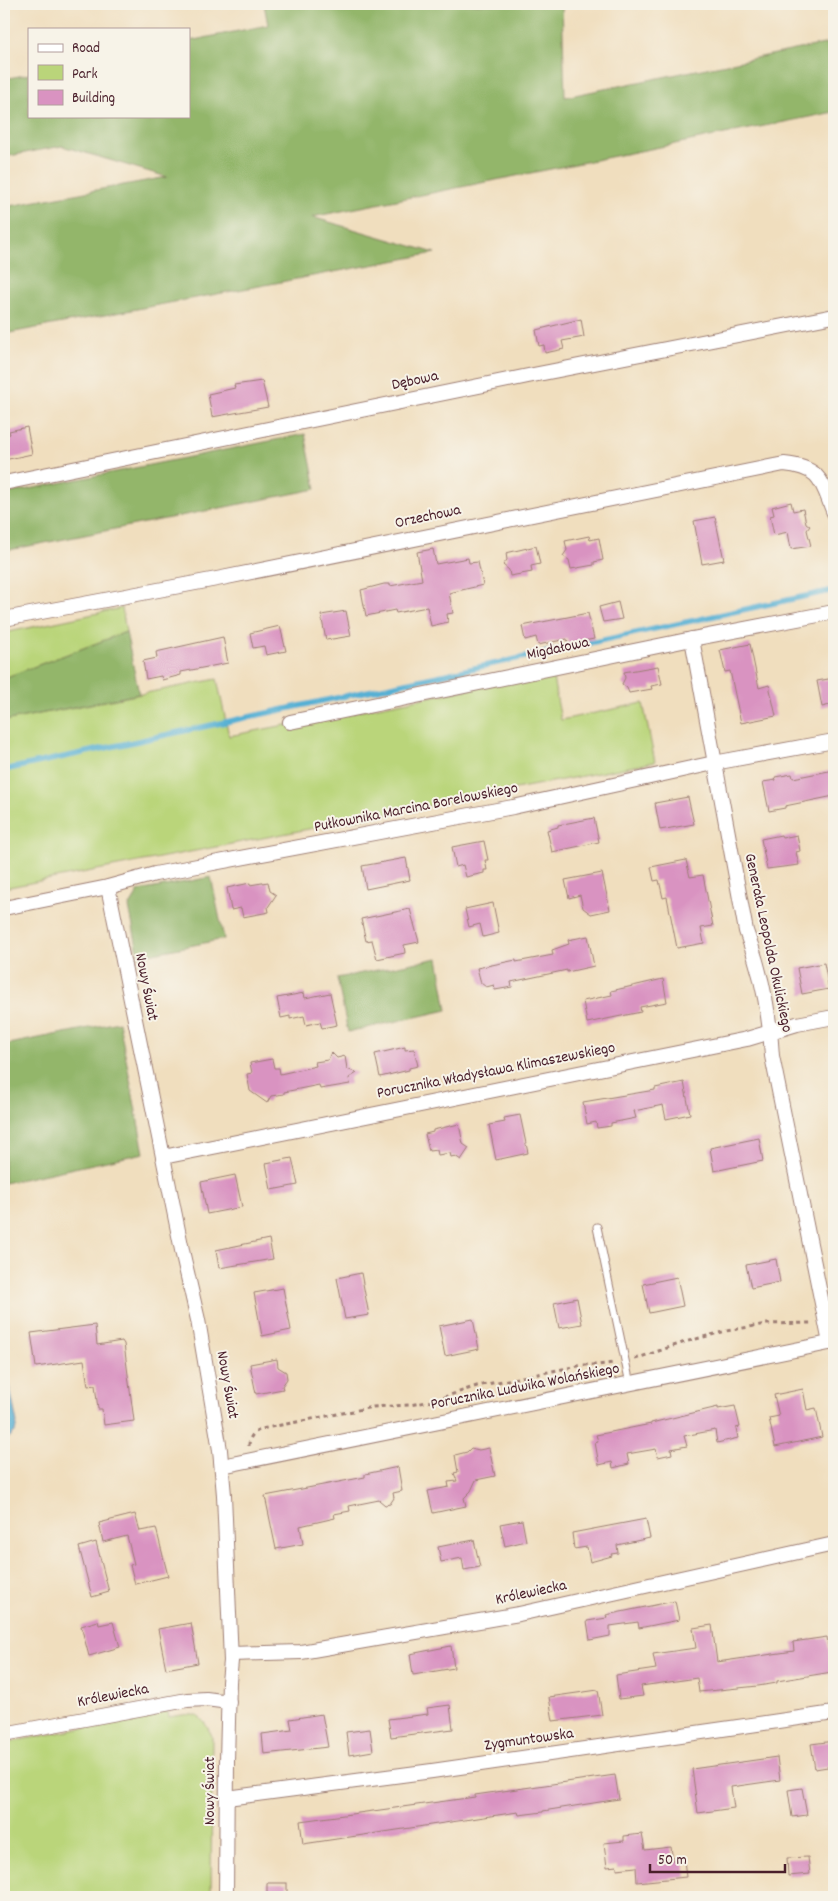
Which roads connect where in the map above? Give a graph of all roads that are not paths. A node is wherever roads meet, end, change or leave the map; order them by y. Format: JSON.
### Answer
{"nodes":[{"id":1,"x":834,"y":316,"type":"edge"},
{"id":2,"x":4,"y":483,"type":"edge"},
{"id":3,"x":834,"y":513,"type":"edge"},
{"id":4,"x":834,"y":612,"type":"edge"},
{"id":5,"x":4,"y":620,"type":"edge"},
{"id":6,"x":692,"y":639,"type":"junction"},
{"id":7,"x":290,"y":722,"type":"dead end"},
{"id":8,"x":834,"y":741,"type":"edge"},
{"id":9,"x":714,"y":763,"type":"junction"},
{"id":10,"x":108,"y":887,"type":"junction"},
{"id":11,"x":4,"y":908,"type":"edge"},
{"id":12,"x":834,"y":1017,"type":"edge"},
{"id":13,"x":771,"y":1032,"type":"junction"},
{"id":14,"x":163,"y":1157,"type":"junction"},
{"id":15,"x":598,"y":1226,"type":"dead end"},
{"id":16,"x":832,"y":1342,"type":"edge"},
{"id":17,"x":630,"y":1384,"type":"junction"},
{"id":18,"x":222,"y":1466,"type":"junction"},
{"id":19,"x":834,"y":1544,"type":"edge"},
{"id":20,"x":231,"y":1654,"type":"junction"},
{"id":21,"x":229,"y":1702,"type":"junction"},
{"id":22,"x":834,"y":1713,"type":"edge"},
{"id":23,"x":4,"y":1734,"type":"edge"},
{"id":24,"x":227,"y":1798,"type":"junction"},
{"id":25,"x":226,"y":1897,"type":"edge"}],
"edges":[{"from":1,"to":2,"type":"street","name":"Dębowa"},
{"from":3,"to":5,"type":"street","name":"Orzechowa"},
{"from":4,"to":6,"type":"street","name":"Migdałowa"},
{"from":6,"to":7,"type":"street","name":"Migdałowa"},
{"from":6,"to":9,"type":"street","name":"Generała Leopolda Okulickiego"},
{"from":8,"to":9,"type":"street","name":"Pułkownika Marcina Borelowskiego"},
{"from":9,"to":10,"type":"street","name":"Pułkownika Marcina Borelowskiego"},
{"from":9,"to":13,"type":"street","name":"Generała Leopolda Okulickiego"},
{"from":10,"to":11,"type":"street","name":"Pułkownika Marcina Borelowskiego"},
{"from":10,"to":14,"type":"street","name":"Nowy Świat"},
{"from":12,"to":13,"type":"street","name":"Porucznika Władysława Klimaszewskiego"},
{"from":13,"to":14,"type":"street","name":"Porucznika Władysława Klimaszewskiego"},
{"from":13,"to":16,"type":"street","name":"Generała Leopolda Okulickiego"},
{"from":14,"to":18,"type":"street","name":"Nowy Świat"},
{"from":15,"to":17,"type":"lane"},
{"from":16,"to":17,"type":"street","name":"Porucznika Ludwika Wolańskiego"},
{"from":17,"to":18,"type":"street","name":"Porucznika Ludwika Wolańskiego"},
{"from":18,"to":20,"type":"street","name":"Nowy Świat"},
{"from":19,"to":20,"type":"street","name":"Królewiecka"},
{"from":20,"to":21,"type":"street","name":"Nowy Świat"},
{"from":21,"to":23,"type":"street","name":"Królewiecka"},
{"from":21,"to":24,"type":"street","name":"Nowy Świat"},
{"from":22,"to":24,"type":"street","name":"Zygmuntowska"},
{"from":24,"to":25,"type":"street","name":"Nowy Świat"}]}
